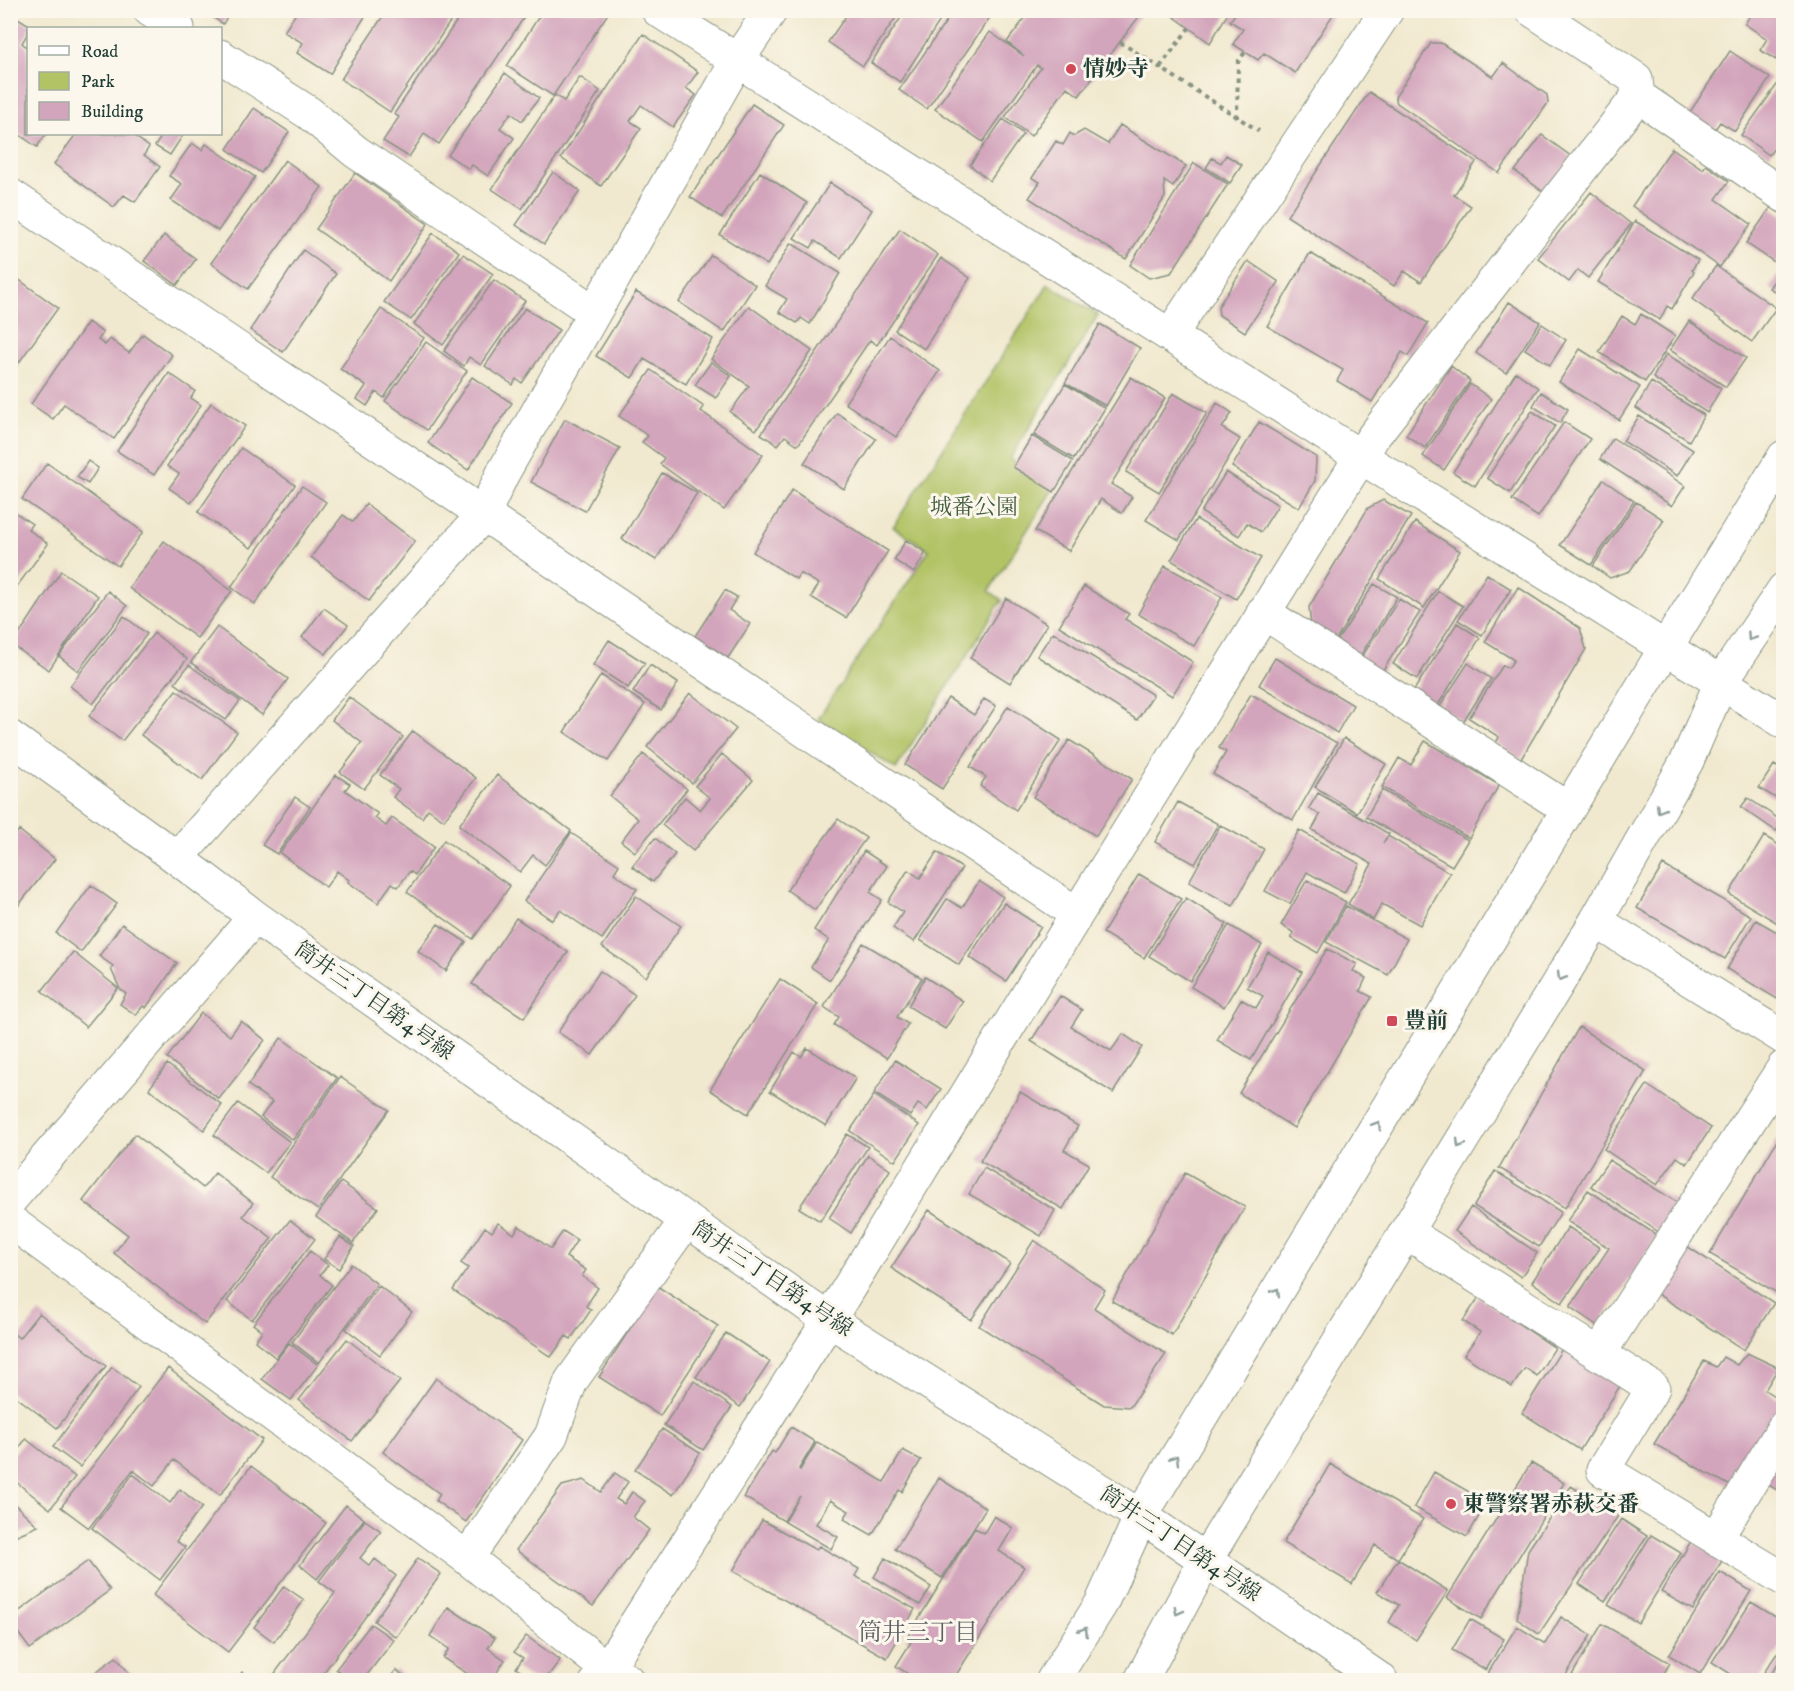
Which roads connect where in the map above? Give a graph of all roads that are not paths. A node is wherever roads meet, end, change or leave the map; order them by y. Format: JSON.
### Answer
{"nodes":[{"id":1,"x":150,"y":10,"type":"edge"},
{"id":2,"x":658,"y":10,"type":"edge"},
{"id":3,"x":771,"y":10,"type":"edge"},
{"id":4,"x":1387,"y":10,"type":"edge"},
{"id":5,"x":1532,"y":10,"type":"edge"},
{"id":6,"x":176,"y":27,"type":"edge"},
{"id":7,"x":222,"y":57,"type":"edge"},
{"id":8,"x":737,"y":61,"type":"junction"},
{"id":9,"x":1638,"y":96,"type":"junction"},
{"id":10,"x":10,"y":195,"type":"edge"},
{"id":11,"x":1784,"y":196,"type":"edge"},
{"id":12,"x":594,"y":312,"type":"junction"},
{"id":13,"x":1171,"y":334,"type":"junction"},
{"id":14,"x":1362,"y":457,"type":"junction"},
{"id":15,"x":1784,"y":458,"type":"edge"},
{"id":16,"x":483,"y":515,"type":"junction"},
{"id":17,"x":1784,"y":589,"type":"edge"},
{"id":18,"x":1263,"y":612,"type":"junction"},
{"id":19,"x":1665,"y":649,"type":"junction"},
{"id":20,"x":1721,"y":682,"type":"junction"},
{"id":21,"x":1784,"y":722,"type":"edge"},
{"id":22,"x":10,"y":738,"type":"edge"},
{"id":23,"x":1568,"y":809,"type":"junction"},
{"id":24,"x":177,"y":858,"type":"junction"},
{"id":25,"x":1077,"y":914,"type":"junction"},
{"id":26,"x":255,"y":917,"type":"junction"},
{"id":27,"x":1596,"y":921,"type":"junction"},
{"id":28,"x":1784,"y":1038,"type":"edge"},
{"id":29,"x":1784,"y":1067,"type":"edge"},
{"id":30,"x":10,"y":1200,"type":"edge"},
{"id":31,"x":10,"y":1221,"type":"edge"},
{"id":32,"x":686,"y":1221,"type":"junction"},
{"id":33,"x":1406,"y":1232,"type":"junction"},
{"id":34,"x":829,"y":1320,"type":"junction"},
{"id":35,"x":1599,"y":1354,"type":"junction"},
{"id":36,"x":1784,"y":1427,"type":"edge"},
{"id":37,"x":1141,"y":1516,"type":"junction"},
{"id":38,"x":1716,"y":1539,"type":"junction"},
{"id":39,"x":467,"y":1558,"type":"junction"},
{"id":40,"x":1206,"y":1559,"type":"junction"},
{"id":41,"x":1784,"y":1580,"type":"edge"},
{"id":42,"x":610,"y":1677,"type":"edge"},
{"id":43,"x":1053,"y":1680,"type":"edge"},
{"id":44,"x":1141,"y":1680,"type":"edge"},
{"id":45,"x":1381,"y":1680,"type":"edge"}],
"edges":[{"from":1,"to":6,"type":"street"},
{"from":2,"to":8,"type":"street"},
{"from":3,"to":8,"type":"street"},
{"from":4,"to":13,"type":"street"},
{"from":5,"to":9,"type":"street"},
{"from":7,"to":12,"type":"street"},
{"from":8,"to":12,"type":"street"},
{"from":8,"to":13,"type":"street"},
{"from":9,"to":11,"type":"street"},
{"from":9,"to":14,"type":"street"},
{"from":10,"to":16,"type":"street"},
{"from":12,"to":16,"type":"street"},
{"from":13,"to":14,"type":"street"},
{"from":14,"to":18,"type":"street"},
{"from":14,"to":19,"type":"street"},
{"from":15,"to":19,"type":"street"},
{"from":16,"to":24,"type":"street"},
{"from":16,"to":25,"type":"street"},
{"from":17,"to":20,"type":"street","one_way":true},
{"from":18,"to":23,"type":"street"},
{"from":18,"to":25,"type":"street"},
{"from":19,"to":20,"type":"street"},
{"from":19,"to":23,"type":"street"},
{"from":20,"to":21,"type":"street"},
{"from":20,"to":27,"type":"street","one_way":true},
{"from":22,"to":24,"type":"street","name":"筒井三丁目第4号線"},
{"from":37,"to":23,"type":"street","one_way":true},
{"from":24,"to":26,"type":"street","name":"筒井三丁目第4号線"},
{"from":25,"to":34,"type":"street"},
{"from":26,"to":30,"type":"street"},
{"from":26,"to":32,"type":"street","name":"筒井三丁目第4号線"},
{"from":27,"to":28,"type":"street"},
{"from":27,"to":33,"type":"street","one_way":true},
{"from":29,"to":35,"type":"street"},
{"from":31,"to":39,"type":"street"},
{"from":32,"to":34,"type":"street","name":"筒井三丁目第4号線"},
{"from":32,"to":39,"type":"street"},
{"from":33,"to":35,"type":"street"},
{"from":33,"to":40,"type":"street"},
{"from":34,"to":37,"type":"street","name":"筒井三丁目第4号線"},
{"from":34,"to":42,"type":"street"},
{"from":35,"to":38,"type":"street"},
{"from":36,"to":38,"type":"street"},
{"from":37,"to":40,"type":"street","name":"筒井三丁目第4号線"},
{"from":43,"to":37,"type":"street","one_way":true},
{"from":38,"to":41,"type":"street"},
{"from":39,"to":42,"type":"street"},
{"from":40,"to":44,"type":"street","one_way":true},
{"from":40,"to":45,"type":"street","name":"筒井三丁目第4号線"}]}
